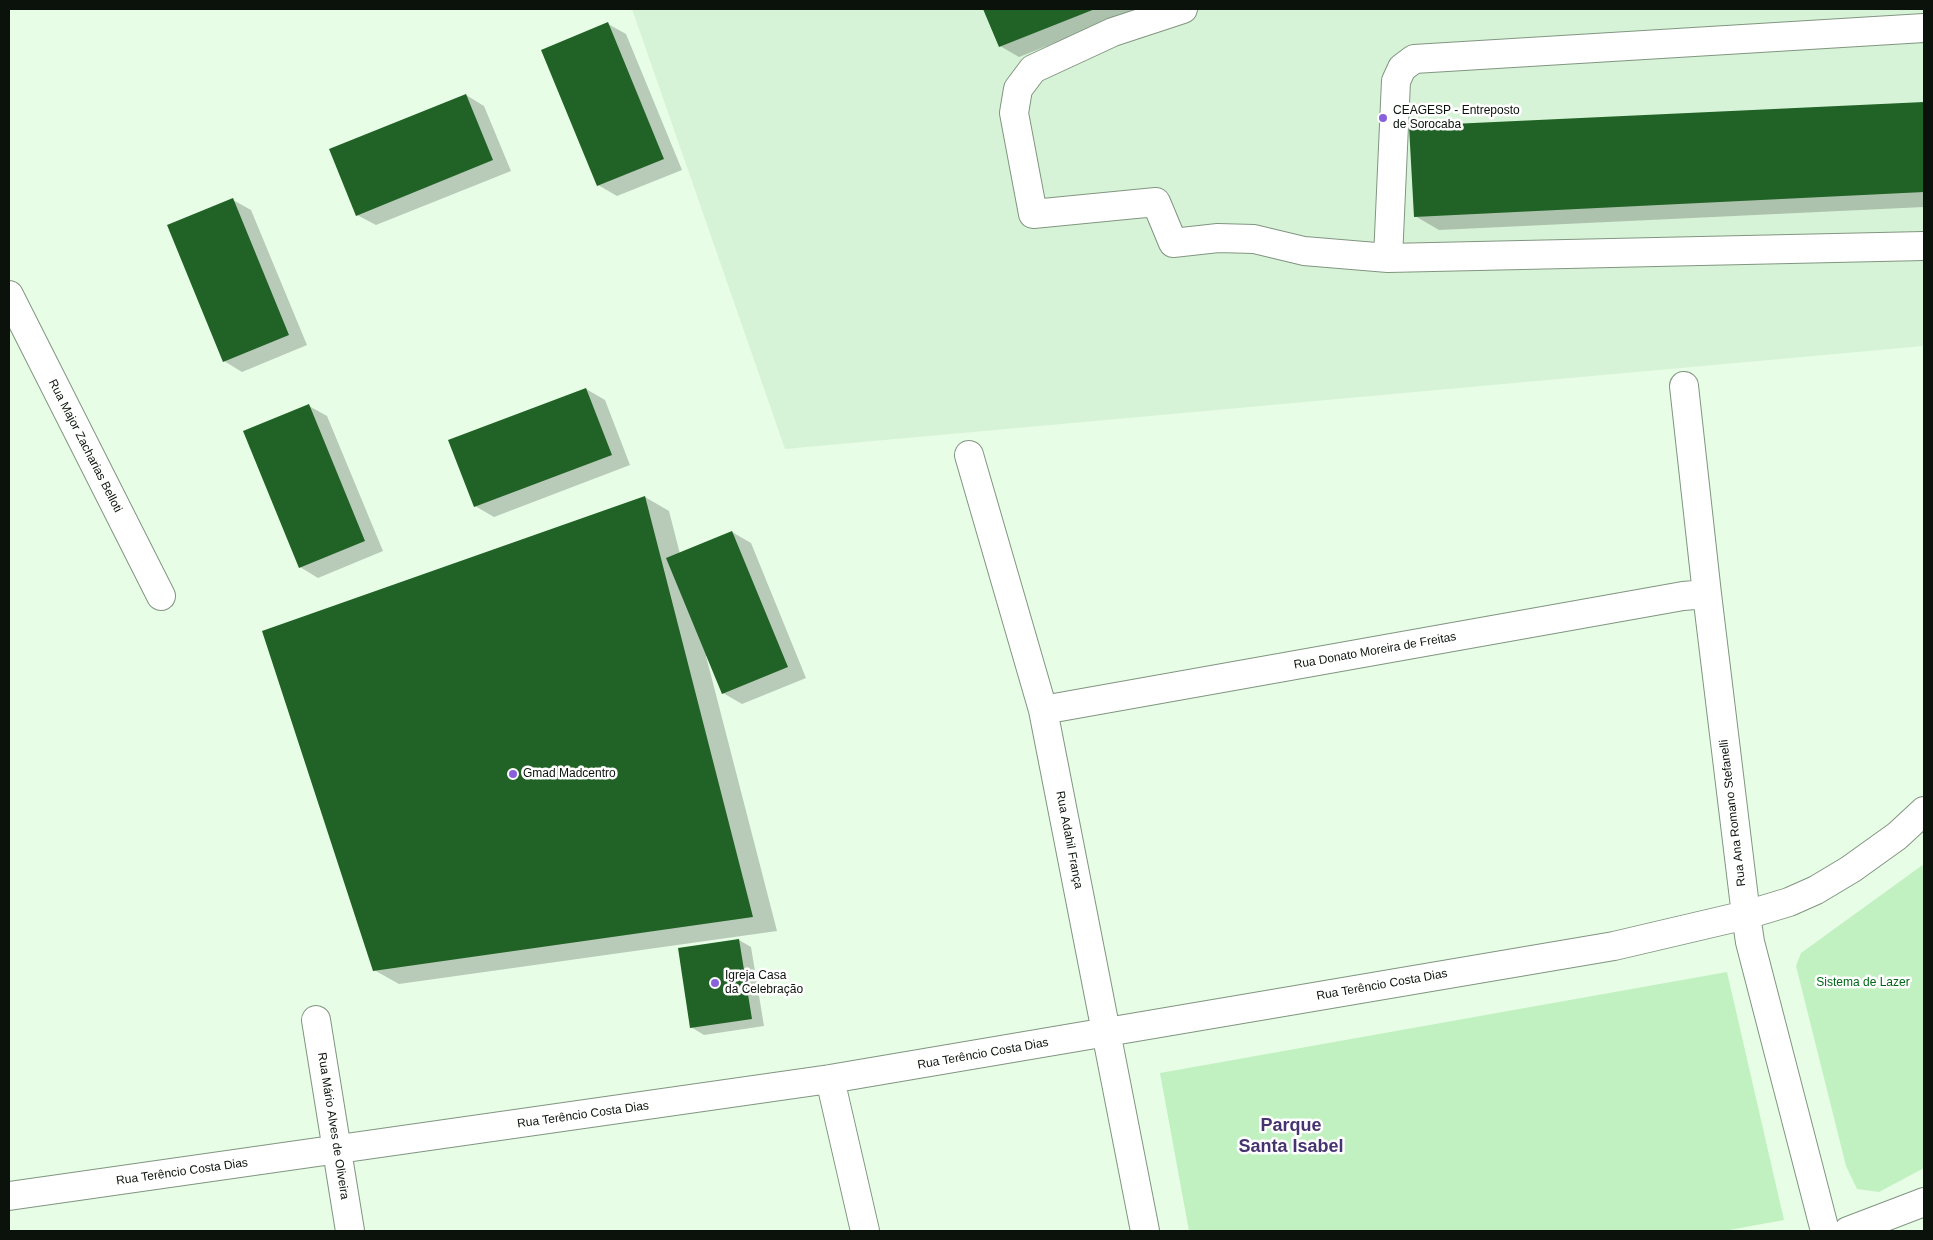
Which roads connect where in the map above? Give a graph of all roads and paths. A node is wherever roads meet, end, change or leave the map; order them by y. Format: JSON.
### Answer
{"nodes":[{"id":1,"x":1183,"y":9,"type":"edge"},
{"id":2,"x":1887,"y":20,"type":"edge"},
{"id":3,"x":1924,"y":28,"type":"edge"},
{"id":4,"x":1924,"y":246,"type":"edge"},
{"id":5,"x":1388,"y":258,"type":"junction"},
{"id":6,"x":9,"y":295,"type":"edge"},
{"id":7,"x":1684,"y":386,"type":"dead end"},
{"id":8,"x":969,"y":455,"type":"dead end"},
{"id":9,"x":1706,"y":594,"type":"junction"},
{"id":10,"x":161,"y":596,"type":"dead end"},
{"id":11,"x":1043,"y":710,"type":"junction"},
{"id":12,"x":1924,"y":811,"type":"edge"},
{"id":13,"x":1746,"y":915,"type":"junction"},
{"id":14,"x":316,"y":1020,"type":"dead end"},
{"id":15,"x":1106,"y":1032,"type":"junction"},
{"id":16,"x":830,"y":1079,"type":"junction"},
{"id":17,"x":336,"y":1150,"type":"junction"},
{"id":18,"x":9,"y":1196,"type":"edge"},
{"id":19,"x":1924,"y":1202,"type":"edge"},
{"id":20,"x":350,"y":1231,"type":"edge"},
{"id":21,"x":864,"y":1231,"type":"edge"},
{"id":22,"x":1145,"y":1231,"type":"edge"},
{"id":23,"x":1825,"y":1231,"type":"edge"},
{"id":24,"x":1848,"y":1231,"type":"edge"}],
"edges":[{"from":1,"to":5,"type":"street"},
{"from":2,"to":3,"type":"street"},
{"from":2,"to":5,"type":"street"},
{"from":4,"to":5,"type":"street"},
{"from":6,"to":10,"type":"street","name":"Rua Major Zacharias Belloti"},
{"from":7,"to":9,"type":"street","name":"Rua Ana Romano Stefanelli"},
{"from":8,"to":11,"type":"street","name":"Rua Adahil França"},
{"from":9,"to":11,"type":"street","name":"Rua Donato Moreira de Freitas"},
{"from":9,"to":13,"type":"street","name":"Rua Ana Romano Stefanelli"},
{"from":11,"to":15,"type":"street","name":"Rua Adahil França"},
{"from":12,"to":13,"type":"street","name":"Rua Terêncio Costa Dias"},
{"from":13,"to":15,"type":"street","name":"Rua Terêncio Costa Dias"},
{"from":13,"to":23,"type":"street","name":"Rua Ana Romano Stefanelli"},
{"from":14,"to":17,"type":"street","name":"Rua Mário Alves de Oliveira"},
{"from":15,"to":16,"type":"street","name":"Rua Terêncio Costa Dias"},
{"from":15,"to":22,"type":"street","name":"Rua Adahil França"},
{"from":16,"to":17,"type":"street","name":"Rua Terêncio Costa Dias"},
{"from":16,"to":21,"type":"street"},
{"from":17,"to":18,"type":"street","name":"Rua Terêncio Costa Dias"},
{"from":17,"to":20,"type":"street","name":"Rua Mário Alves de Oliveira"},
{"from":19,"to":24,"type":"street"}]}
